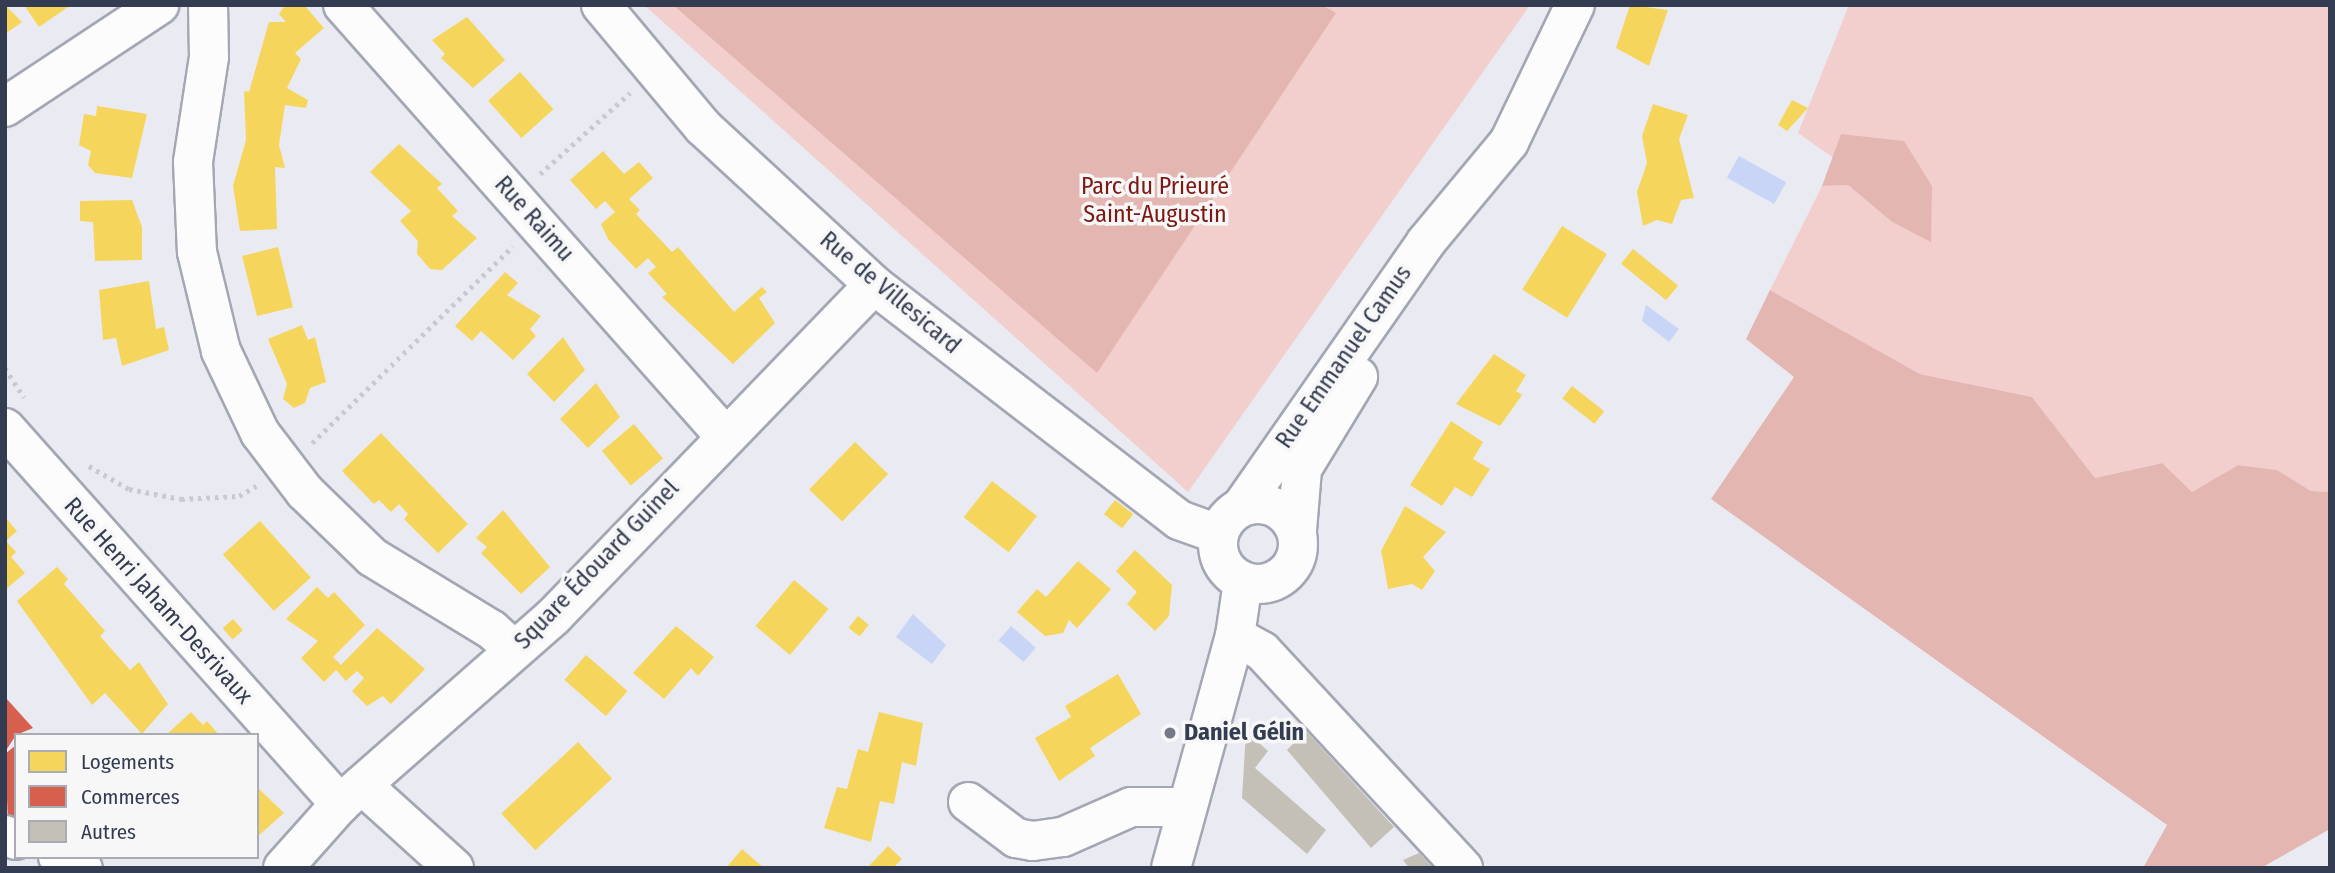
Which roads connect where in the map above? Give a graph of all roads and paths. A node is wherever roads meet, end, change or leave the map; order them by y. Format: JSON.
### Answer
{"nodes":[{"id":1,"x":159,"y":5,"type":"edge"},
{"id":2,"x":208,"y":5,"type":"edge"},
{"id":3,"x":343,"y":5,"type":"edge"},
{"id":4,"x":601,"y":5,"type":"edge"},
{"id":5,"x":1575,"y":5,"type":"edge"},
{"id":6,"x":643,"y":83,"type":"dead end"},
{"id":7,"x":5,"y":107,"type":"edge"},
{"id":8,"x":536,"y":177,"type":"dead end"},
{"id":9,"x":1455,"y":214,"type":"junction"},
{"id":10,"x":516,"y":243,"type":"dead end"},
{"id":11,"x":874,"y":285,"type":"junction"},
{"id":12,"x":5,"y":368,"type":"edge"},
{"id":13,"x":16,"y":415,"type":"edge"},
{"id":14,"x":723,"y":434,"type":"junction"},
{"id":15,"x":302,"y":452,"type":"dead end"},
{"id":16,"x":75,"y":458,"type":"dead end"},
{"id":17,"x":256,"y":485,"type":"dead end"},
{"id":18,"x":1230,"y":520,"type":"junction"},
{"id":19,"x":1297,"y":530,"type":"junction"},
{"id":20,"x":1243,"y":582,"type":"junction"},
{"id":21,"x":1235,"y":636,"type":"junction"},
{"id":22,"x":514,"y":650,"type":"junction"},
{"id":23,"x":351,"y":795,"type":"junction"},
{"id":24,"x":968,"y":802,"type":"dead end"},
{"id":25,"x":1185,"y":807,"type":"junction"},
{"id":26,"x":63,"y":859,"type":"edge"},
{"id":27,"x":83,"y":868,"type":"edge"},
{"id":28,"x":283,"y":868,"type":"edge"},
{"id":29,"x":454,"y":868,"type":"edge"},
{"id":30,"x":1171,"y":868,"type":"edge"},
{"id":31,"x":1463,"y":868,"type":"edge"}],
"edges":[{"from":1,"to":7,"type":"street"},
{"from":2,"to":22,"type":"street"},
{"from":3,"to":14,"type":"street","name":"Rue Raimu"},
{"from":4,"to":11,"type":"street","name":"Rue de Villesicard"},
{"from":5,"to":9,"type":"street","name":"Rue Emmanuel Camus"},
{"from":6,"to":8,"type":"path"},
{"from":9,"to":18,"type":"street","name":"Rue Emmanuel Camus"},
{"from":9,"to":19,"type":"street","name":"Rue Emmanuel Camus"},
{"from":10,"to":15,"type":"path"},
{"from":11,"to":14,"type":"street","name":"Square Édouard Guinel"},
{"from":11,"to":18,"type":"street","name":"Rue de Villesicard"},
{"from":12,"to":13,"type":"path"},
{"from":13,"to":23,"type":"street","name":"Rue Henri Jaham-Desrivaux"},
{"from":14,"to":22,"type":"street","name":"Square Édouard Guinel"},
{"from":16,"to":17,"type":"path"},
{"from":18,"to":19,"type":"street"},
{"from":18,"to":20,"type":"street"},
{"from":19,"to":20,"type":"street"},
{"from":20,"to":21,"type":"street"},
{"from":21,"to":25,"type":"street"},
{"from":21,"to":31,"type":"street"},
{"from":22,"to":23,"type":"street","name":"Square Édouard Guinel"},
{"from":23,"to":28,"type":"street","name":"Square Édouard Guinel"},
{"from":23,"to":29,"type":"street","name":"Rue Henri Jaham-Desrivaux"},
{"from":24,"to":25,"type":"street"},
{"from":25,"to":30,"type":"street"},
{"from":26,"to":27,"type":"street"}]}
